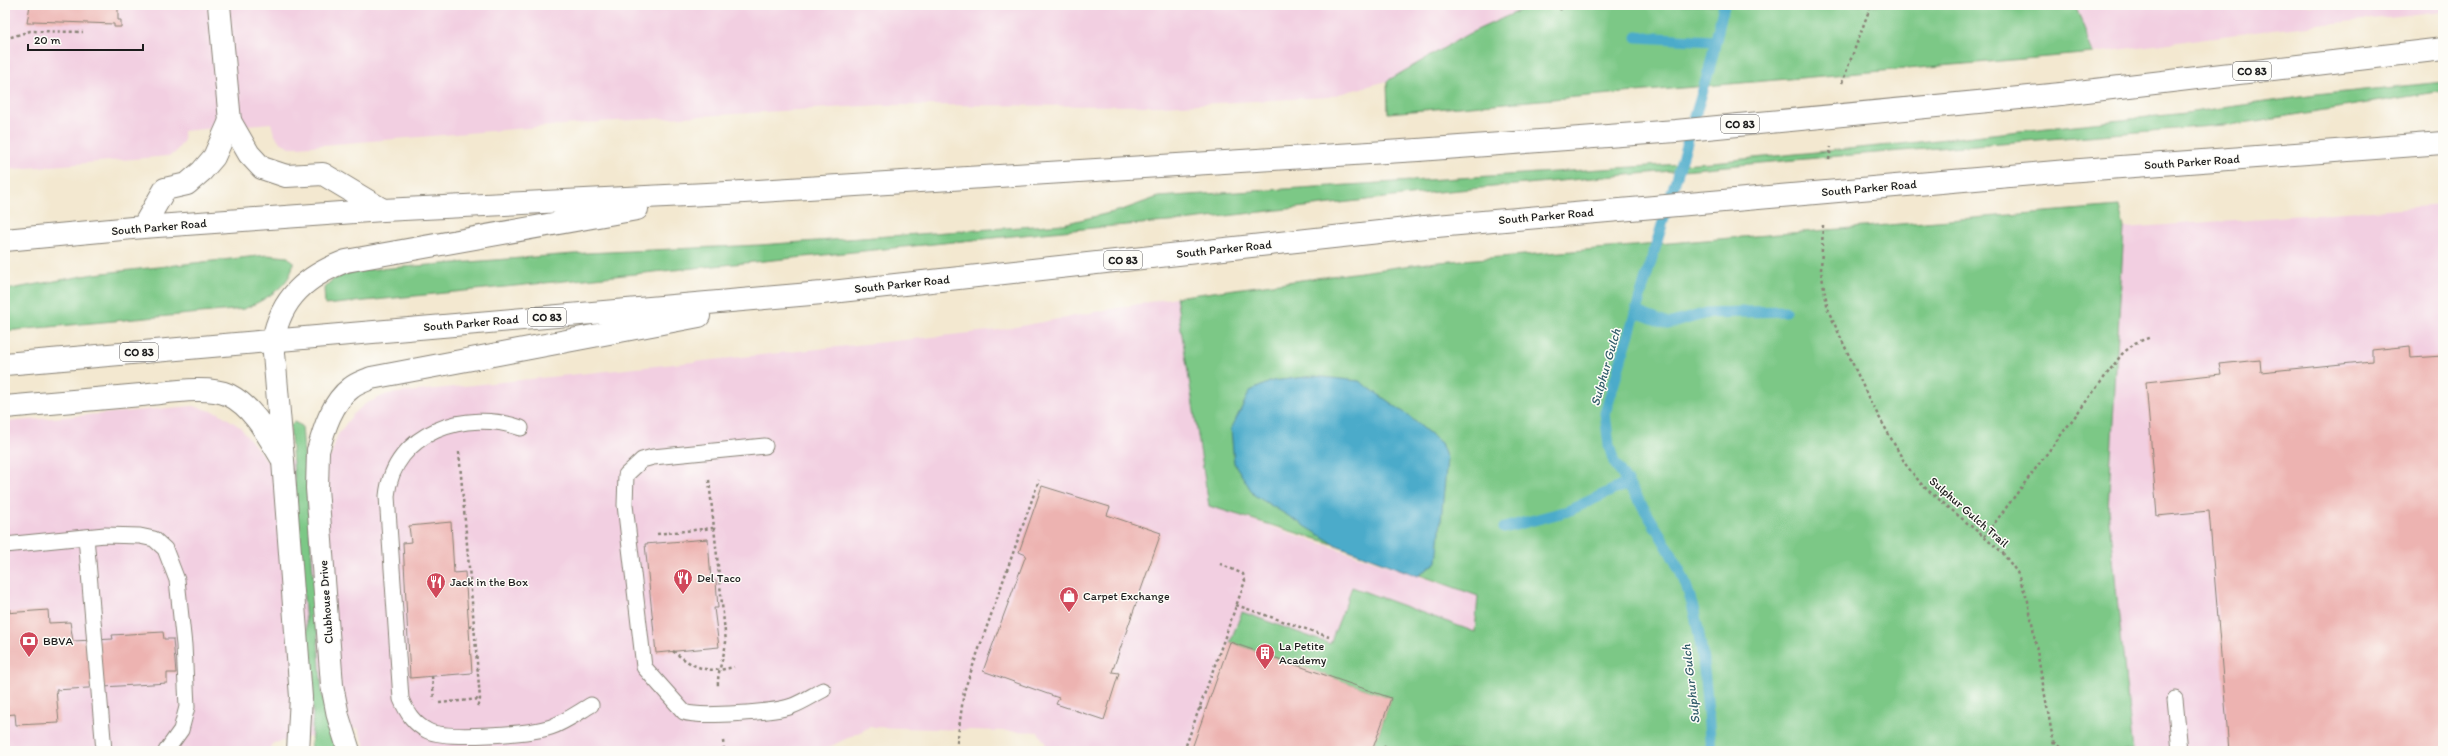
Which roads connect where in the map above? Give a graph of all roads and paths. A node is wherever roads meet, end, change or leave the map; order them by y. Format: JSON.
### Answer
{"nodes":[{"id":1,"x":219,"y":5,"type":"edge"},
{"id":2,"x":1562,"y":5,"type":"edge"},
{"id":3,"x":1560,"y":10,"type":"dead end"},
{"id":4,"x":83,"y":32,"type":"dead end"},
{"id":5,"x":5,"y":40,"type":"edge"},
{"id":6,"x":2443,"y":49,"type":"edge"},
{"id":7,"x":230,"y":121,"type":"junction"},
{"id":8,"x":2443,"y":143,"type":"edge"},
{"id":9,"x":727,"y":193,"type":"junction"},
{"id":10,"x":383,"y":210,"type":"junction"},
{"id":11,"x":144,"y":227,"type":"junction"},
{"id":12,"x":5,"y":240,"type":"edge"},
{"id":13,"x":822,"y":293,"type":"junction"},
{"id":14,"x":2151,"y":337,"type":"dead end"},
{"id":15,"x":273,"y":340,"type":"junction"},
{"id":16,"x":5,"y":364,"type":"edge"},
{"id":17,"x":1854,"y":369,"type":"dead end"},
{"id":18,"x":5,"y":407,"type":"edge"},
{"id":19,"x":521,"y":428,"type":"dead end"},
{"id":20,"x":765,"y":446,"type":"dead end"},
{"id":21,"x":459,"y":448,"type":"dead end"},
{"id":22,"x":283,"y":461,"type":"junction"},
{"id":23,"x":708,"y":476,"type":"dead end"},
{"id":24,"x":1039,"y":480,"type":"dead end"},
{"id":25,"x":714,"y":528,"type":"junction"},
{"id":26,"x":656,"y":534,"type":"dead end"},
{"id":27,"x":86,"y":537,"type":"junction"},
{"id":28,"x":1984,"y":537,"type":"junction"},
{"id":29,"x":5,"y":545,"type":"edge"},
{"id":30,"x":1218,"y":563,"type":"dead end"},
{"id":31,"x":1236,"y":606,"type":"junction"},
{"id":32,"x":5,"y":607,"type":"edge"},
{"id":33,"x":9,"y":613,"type":"dead end"},
{"id":34,"x":474,"y":625,"type":"junction"},
{"id":35,"x":469,"y":626,"type":"dead end"},
{"id":36,"x":1329,"y":637,"type":"dead end"},
{"id":37,"x":673,"y":651,"type":"dead end"},
{"id":38,"x":734,"y":667,"type":"dead end"},
{"id":39,"x":718,"y":671,"type":"junction"},
{"id":40,"x":432,"y":676,"type":"dead end"},
{"id":41,"x":823,"y":690,"type":"dead end"},
{"id":42,"x":719,"y":695,"type":"dead end"},
{"id":43,"x":2174,"y":698,"type":"dead end"},
{"id":44,"x":480,"y":699,"type":"junction"},
{"id":45,"x":429,"y":704,"type":"dead end"},
{"id":46,"x":434,"y":704,"type":"junction"},
{"id":47,"x":591,"y":704,"type":"dead end"},
{"id":48,"x":1199,"y":708,"type":"junction"},
{"id":49,"x":1206,"y":710,"type":"dead end"},
{"id":50,"x":476,"y":711,"type":"dead end"},
{"id":51,"x":2054,"y":741,"type":"junction"},
{"id":52,"x":958,"y":743,"type":"dead end"},
{"id":53,"x":104,"y":751,"type":"edge"},
{"id":54,"x":166,"y":751,"type":"edge"},
{"id":55,"x":298,"y":751,"type":"edge"},
{"id":56,"x":349,"y":751,"type":"edge"},
{"id":57,"x":1184,"y":751,"type":"edge"},
{"id":58,"x":2055,"y":751,"type":"edge"},
{"id":59,"x":2066,"y":751,"type":"edge"},
{"id":60,"x":2180,"y":751,"type":"edge"}],
"edges":[{"from":1,"to":7,"type":"main road"},
{"from":2,"to":3,"type":"path"},
{"from":4,"to":5,"type":"path"},
{"from":6,"to":9,"type":"main road","name":"South Parker Road","number":"CO 83","bridge":true},
{"from":7,"to":10,"type":"main road"},
{"from":7,"to":11,"type":"main road"},
{"from":8,"to":13,"type":"main road","name":"South Parker Road","number":"CO 83","bridge":true},
{"from":9,"to":10,"type":"main road","name":"South Parker Road","number":"CO 83"},
{"from":9,"to":15,"type":"main road"},
{"from":10,"to":11,"type":"main road","name":"South Parker Road","number":"CO 83"},
{"from":11,"to":12,"type":"main road","name":"South Parker Road","number":"CO 83"},
{"from":13,"to":15,"type":"main road","name":"South Parker Road","number":"CO 83"},
{"from":13,"to":56,"type":"main road","name":"Clubhouse Drive"},
{"from":14,"to":28,"type":"path"},
{"from":15,"to":16,"type":"main road","name":"South Parker Road","number":"CO 83"},
{"from":15,"to":22,"type":"main road"},
{"from":17,"to":28,"type":"path","name":"Sulphur Gulch Trail"},
{"from":18,"to":22,"type":"main road"},
{"from":19,"to":47,"type":"lane"},
{"from":20,"to":41,"type":"lane"},
{"from":21,"to":34,"type":"path"},
{"from":22,"to":55,"type":"main road"},
{"from":23,"to":25,"type":"path"},
{"from":24,"to":52,"type":"path"},
{"from":25,"to":26,"type":"path"},
{"from":25,"to":39,"type":"path"},
{"from":27,"to":29,"type":"lane"},
{"from":27,"to":53,"type":"lane"},
{"from":27,"to":54,"type":"lane"},
{"from":28,"to":51,"type":"path","name":"Sulphur Gulch Trail"},
{"from":30,"to":31,"type":"path"},
{"from":31,"to":36,"type":"path"},
{"from":31,"to":48,"type":"path"},
{"from":32,"to":33,"type":"path"},
{"from":34,"to":35,"type":"path"},
{"from":34,"to":44,"type":"path"},
{"from":37,"to":39,"type":"path"},
{"from":38,"to":39,"type":"path"},
{"from":39,"to":42,"type":"path"},
{"from":40,"to":46,"type":"path"},
{"from":43,"to":60,"type":"lane"},
{"from":44,"to":46,"type":"path"},
{"from":44,"to":50,"type":"path"},
{"from":45,"to":46,"type":"path"},
{"from":48,"to":49,"type":"path"},
{"from":48,"to":57,"type":"path"},
{"from":51,"to":58,"type":"path","name":"Sulphur Gulch Trail"},
{"from":51,"to":59,"type":"path"}]}
